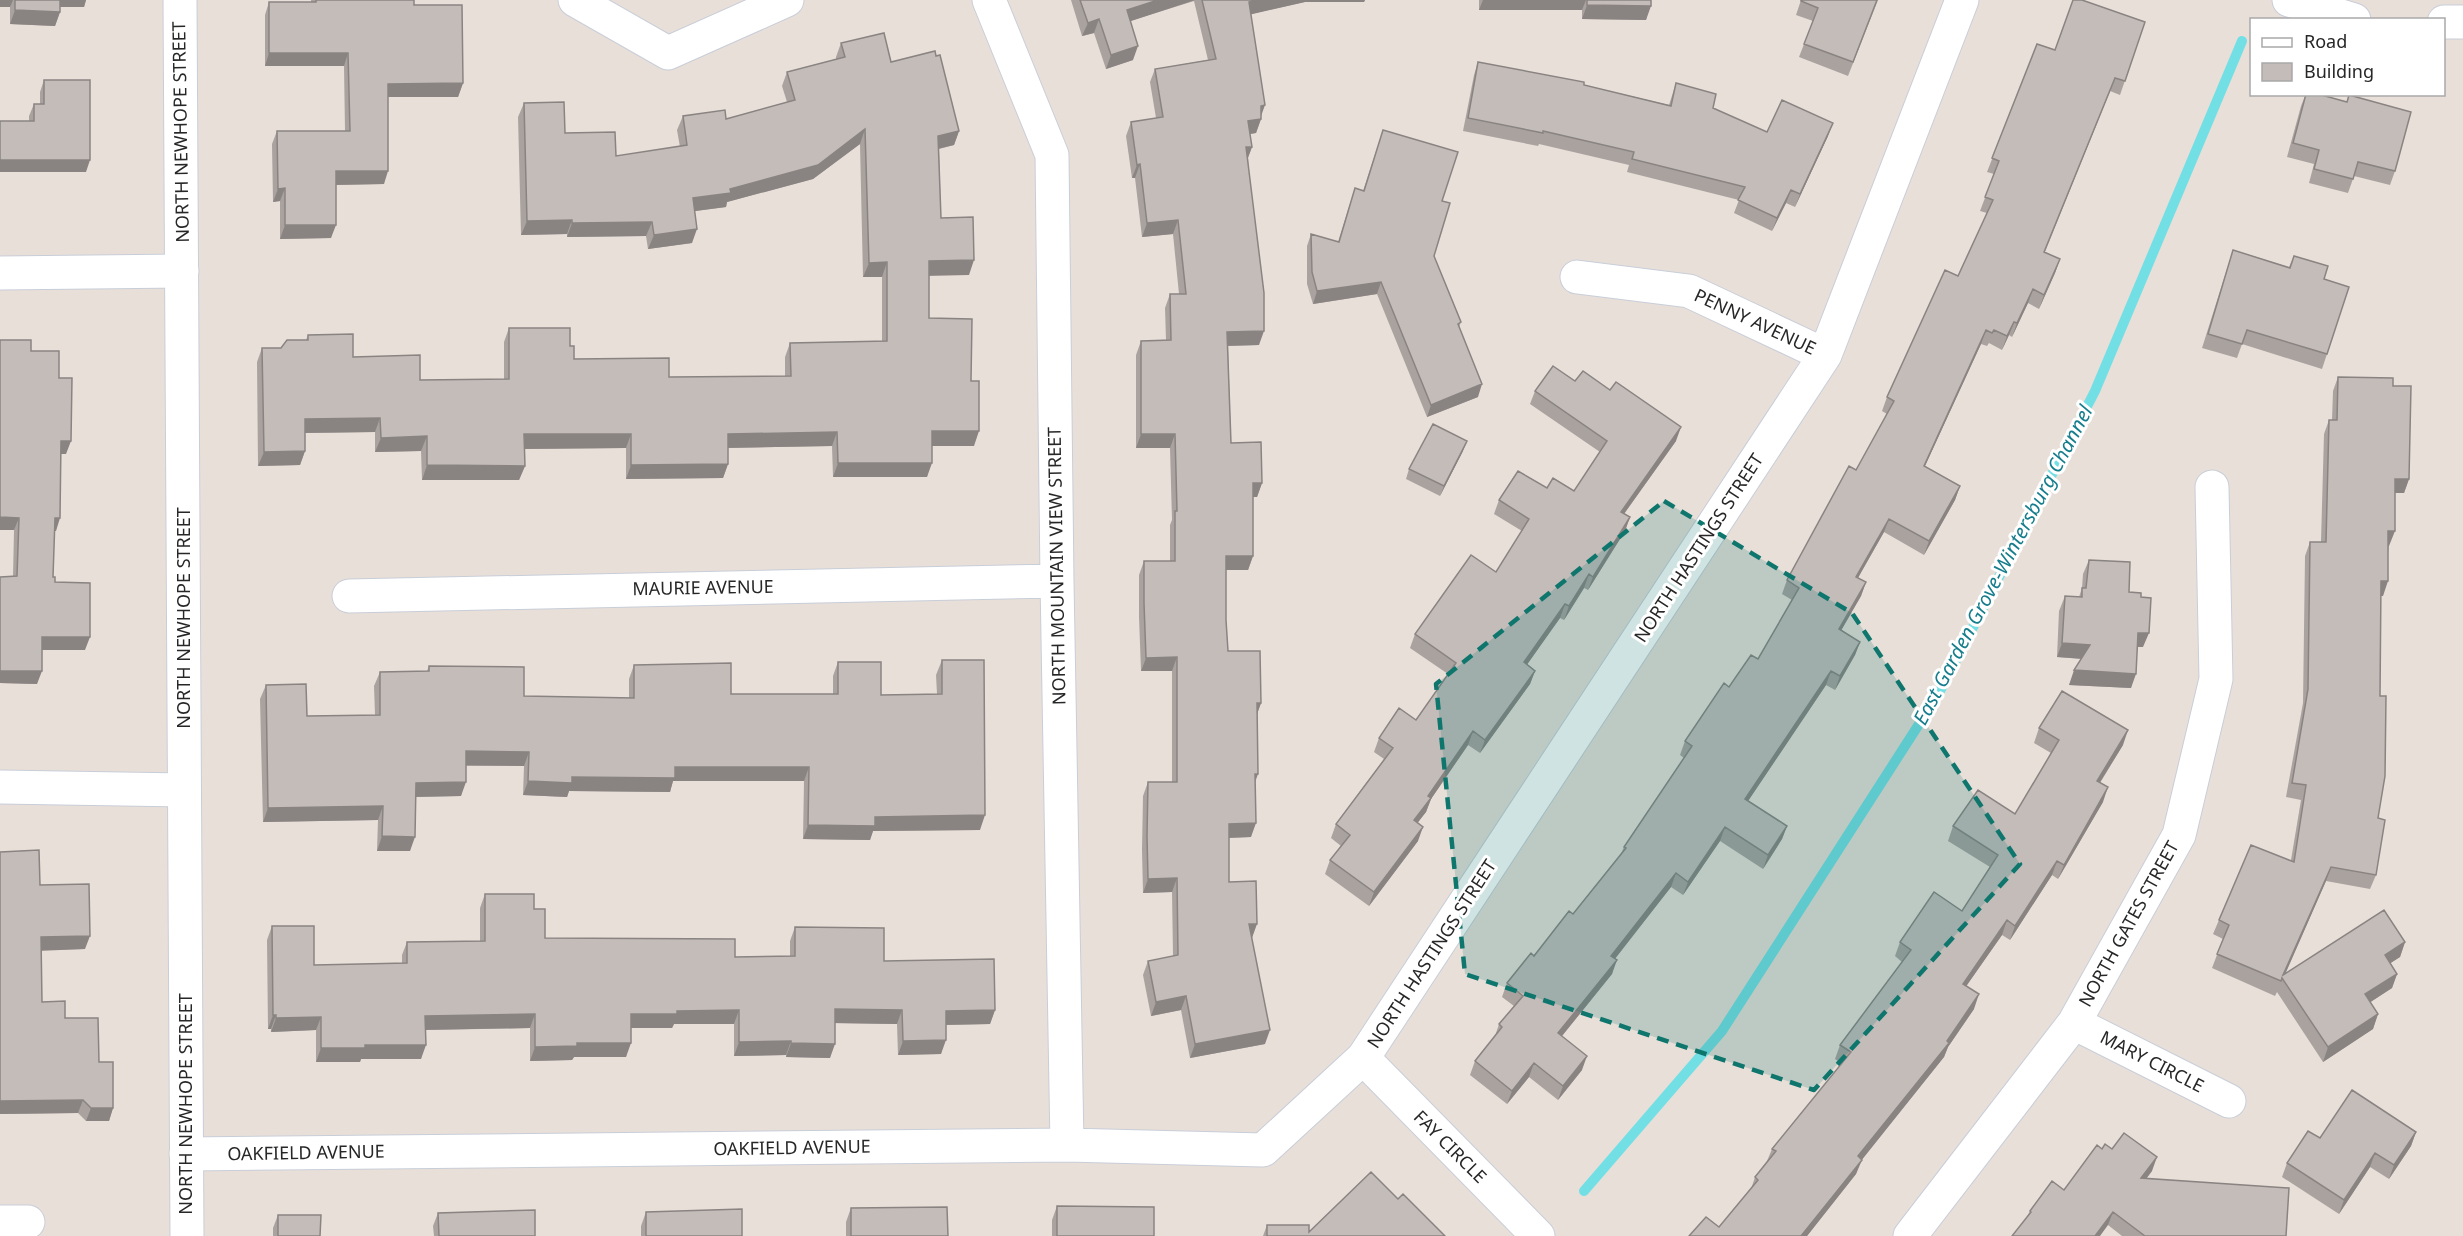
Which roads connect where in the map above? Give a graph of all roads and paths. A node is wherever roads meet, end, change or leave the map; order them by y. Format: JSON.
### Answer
{"nodes":[{"id":1,"x":180,"y":0,"type":"edge"},
{"id":2,"x":575,"y":0,"type":"edge"},
{"id":3,"x":787,"y":0,"type":"edge"},
{"id":4,"x":989,"y":0,"type":"edge"},
{"id":5,"x":1962,"y":0,"type":"edge"},
{"id":6,"x":2296,"y":2,"type":"edge"},
{"id":7,"x":2348,"y":18,"type":"edge"},
{"id":8,"x":2445,"y":22,"type":"edge"},
{"id":9,"x":2463,"y":22,"type":"edge"},
{"id":10,"x":182,"y":271,"type":"junction"},
{"id":11,"x":0,"y":273,"type":"edge"},
{"id":12,"x":1577,"y":277,"type":"dead end"},
{"id":13,"x":1825,"y":355,"type":"junction"},
{"id":14,"x":2212,"y":487,"type":"dead end"},
{"id":15,"x":1057,"y":581,"type":"junction"},
{"id":16,"x":350,"y":596,"type":"dead end"},
{"id":17,"x":0,"y":787,"type":"edge"},
{"id":18,"x":184,"y":790,"type":"junction"},
{"id":19,"x":2074,"y":1023,"type":"junction"},
{"id":20,"x":1363,"y":1058,"type":"junction"},
{"id":21,"x":2229,"y":1101,"type":"dead end"},
{"id":22,"x":1067,"y":1145,"type":"junction"},
{"id":23,"x":186,"y":1154,"type":"junction"},
{"id":24,"x":187,"y":1236,"type":"edge"},
{"id":25,"x":1538,"y":1236,"type":"edge"},
{"id":26,"x":1910,"y":1236,"type":"edge"}],
"edges":[{"from":1,"to":10,"type":"street","name":"NORTH NEWHOPE STREET"},
{"from":2,"to":3,"type":"street"},
{"from":4,"to":15,"type":"street","name":"NORTH MOUNTAIN VIEW STREET"},
{"from":5,"to":13,"type":"street","name":"NORTH HASTINGS STREET"},
{"from":6,"to":7,"type":"street"},
{"from":8,"to":9,"type":"street"},
{"from":10,"to":11,"type":"street"},
{"from":10,"to":18,"type":"street","name":"NORTH NEWHOPE STREET"},
{"from":12,"to":13,"type":"street","name":"PENNY AVENUE"},
{"from":13,"to":20,"type":"street","name":"NORTH HASTINGS STREET"},
{"from":14,"to":19,"type":"street","name":"NORTH GATES STREET"},
{"from":15,"to":16,"type":"street","name":"MAURIE AVENUE"},
{"from":15,"to":22,"type":"street","name":"NORTH MOUNTAIN VIEW STREET"},
{"from":17,"to":18,"type":"street"},
{"from":18,"to":23,"type":"street","name":"NORTH NEWHOPE STREET"},
{"from":19,"to":21,"type":"street","name":"MARY CIRCLE"},
{"from":19,"to":26,"type":"street","name":"NORTH GATES STREET"},
{"from":20,"to":22,"type":"street","name":"OAKFIELD AVENUE"},
{"from":20,"to":25,"type":"street","name":"FAY CIRCLE"},
{"from":22,"to":23,"type":"street","name":"OAKFIELD AVENUE"},
{"from":23,"to":24,"type":"street","name":"NORTH NEWHOPE STREET"}]}
